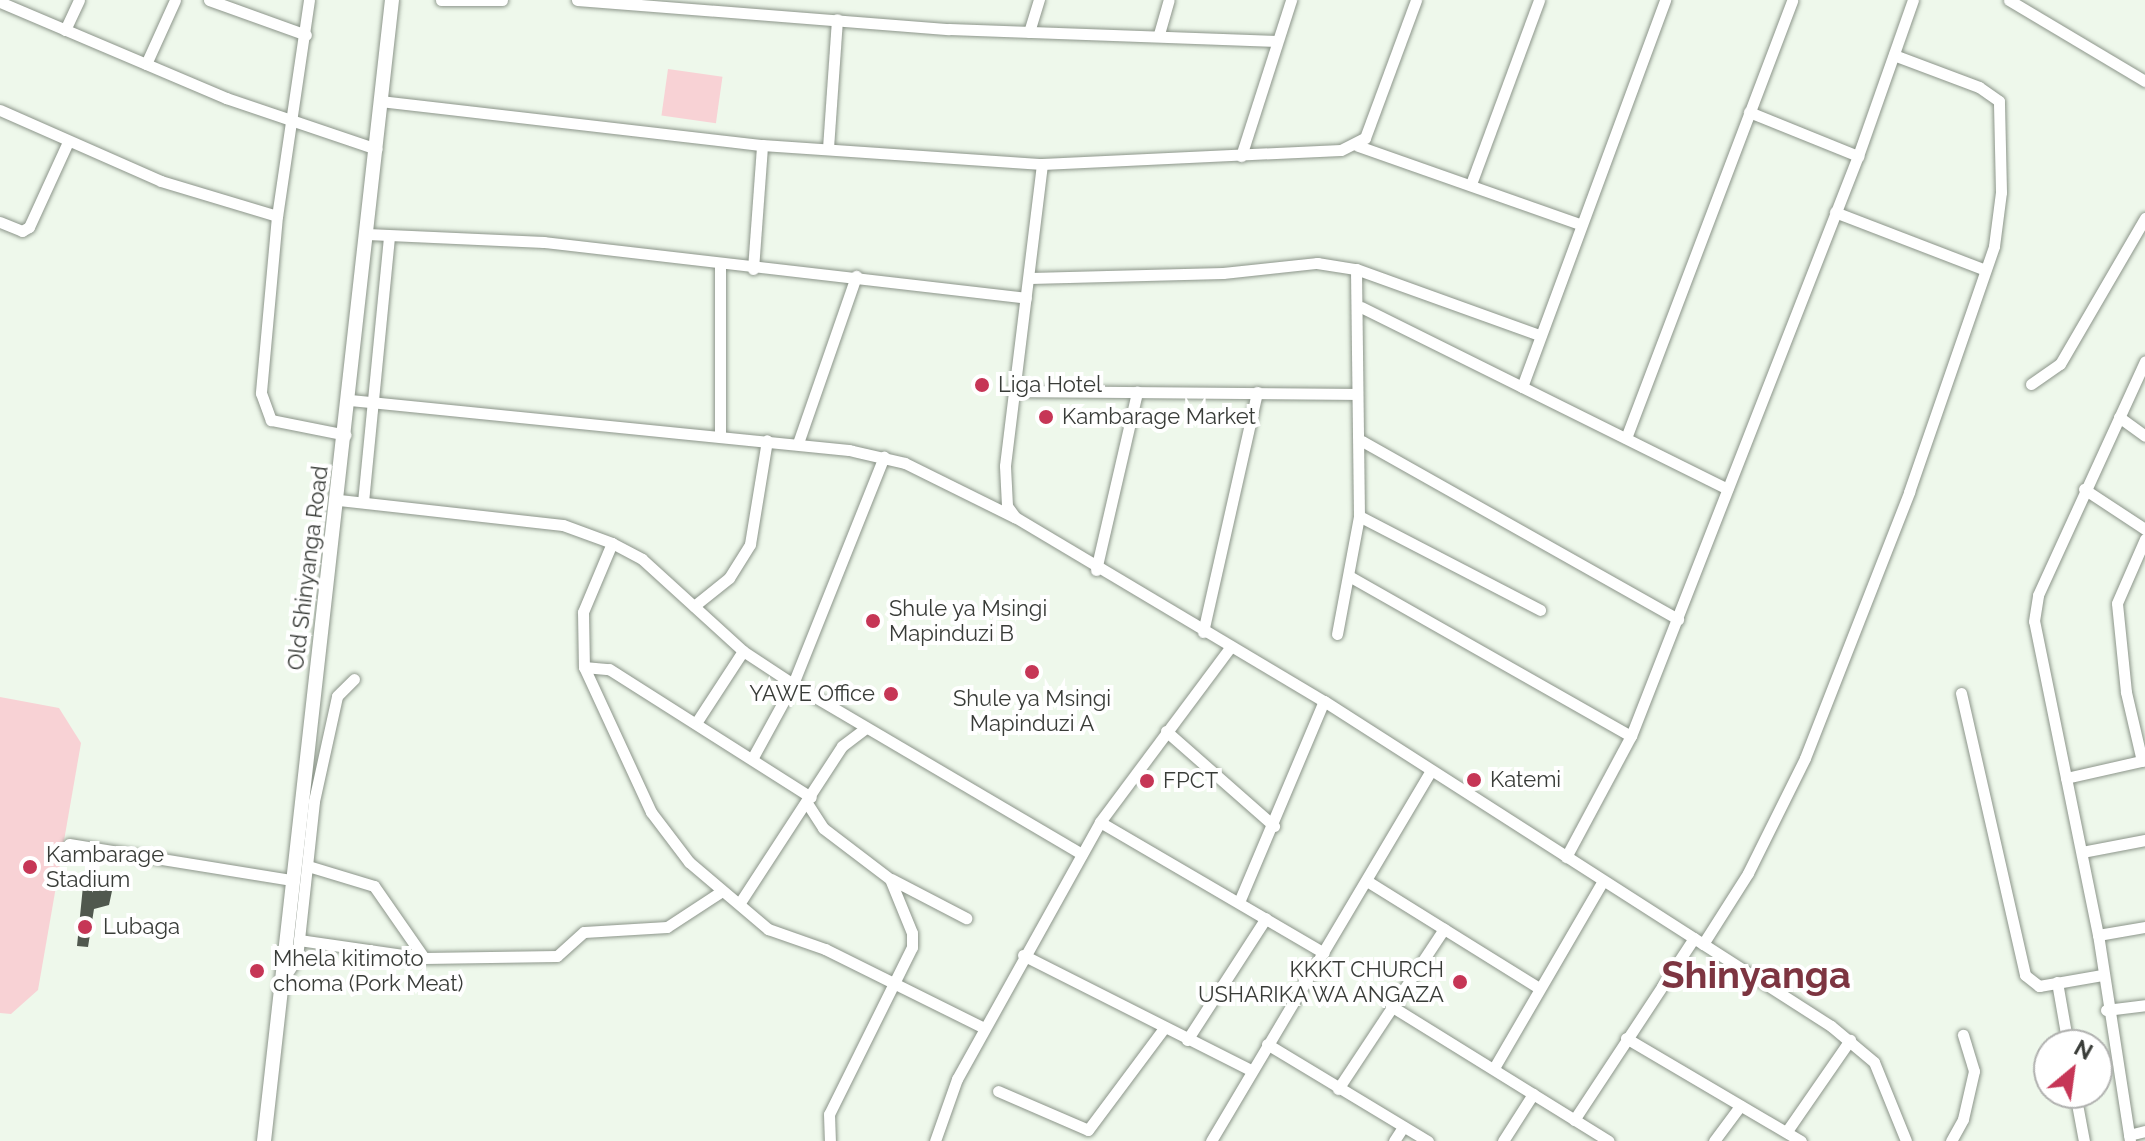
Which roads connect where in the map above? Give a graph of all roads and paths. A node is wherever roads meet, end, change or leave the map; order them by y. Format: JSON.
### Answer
{"nodes":[{"id":1,"x":79,"y":0,"type":"edge"},
{"id":2,"x":175,"y":0,"type":"edge"},
{"id":3,"x":209,"y":0,"type":"edge"},
{"id":4,"x":309,"y":0,"type":"edge"},
{"id":5,"x":392,"y":0,"type":"edge"},
{"id":6,"x":441,"y":0,"type":"edge"},
{"id":7,"x":502,"y":0,"type":"edge"},
{"id":8,"x":577,"y":0,"type":"edge"},
{"id":9,"x":617,"y":0,"type":"edge"},
{"id":10,"x":1039,"y":0,"type":"edge"},
{"id":11,"x":1169,"y":0,"type":"edge"},
{"id":12,"x":1291,"y":0,"type":"edge"},
{"id":13,"x":1416,"y":0,"type":"edge"},
{"id":14,"x":1539,"y":0,"type":"edge"},
{"id":15,"x":1665,"y":0,"type":"edge"},
{"id":16,"x":1792,"y":0,"type":"edge"},
{"id":17,"x":1913,"y":0,"type":"edge"},
{"id":18,"x":2009,"y":0,"type":"edge"},
{"id":19,"x":0,"y":2,"type":"edge"},
{"id":20,"x":837,"y":19,"type":"junction"},
{"id":21,"x":65,"y":30,"type":"junction"},
{"id":22,"x":1029,"y":32,"type":"junction"},
{"id":23,"x":1159,"y":34,"type":"junction"},
{"id":24,"x":306,"y":35,"type":"junction"},
{"id":25,"x":1277,"y":41,"type":"junction"},
{"id":26,"x":1894,"y":55,"type":"junction"},
{"id":27,"x":146,"y":64,"type":"junction"},
{"id":28,"x":2145,"y":81,"type":"edge"},
{"id":29,"x":380,"y":101,"type":"junction"},
{"id":30,"x":0,"y":110,"type":"edge"},
{"id":31,"x":1749,"y":112,"type":"junction"},
{"id":32,"x":294,"y":121,"type":"junction"},
{"id":33,"x":68,"y":142,"type":"junction"},
{"id":34,"x":762,"y":145,"type":"junction"},
{"id":35,"x":1358,"y":146,"type":"junction"},
{"id":36,"x":828,"y":148,"type":"junction"},
{"id":37,"x":377,"y":149,"type":"junction"},
{"id":38,"x":1241,"y":156,"type":"junction"},
{"id":39,"x":1858,"y":156,"type":"junction"},
{"id":40,"x":1042,"y":164,"type":"junction"},
{"id":41,"x":1471,"y":184,"type":"junction"},
{"id":42,"x":1835,"y":212,"type":"junction"},
{"id":43,"x":277,"y":216,"type":"junction"},
{"id":44,"x":2145,"y":218,"type":"edge"},
{"id":45,"x":0,"y":222,"type":"edge"},
{"id":46,"x":1580,"y":224,"type":"junction"},
{"id":47,"x":367,"y":234,"type":"junction"},
{"id":48,"x":389,"y":236,"type":"junction"},
{"id":49,"x":720,"y":263,"type":"junction"},
{"id":50,"x":753,"y":269,"type":"junction"},
{"id":51,"x":1356,"y":269,"type":"junction"},
{"id":52,"x":1985,"y":270,"type":"junction"},
{"id":53,"x":856,"y":276,"type":"junction"},
{"id":54,"x":1030,"y":278,"type":"junction"},
{"id":55,"x":1026,"y":298,"type":"junction"},
{"id":56,"x":1361,"y":307,"type":"junction"},
{"id":57,"x":1539,"y":335,"type":"junction"},
{"id":58,"x":2145,"y":361,"type":"edge"},
{"id":59,"x":2031,"y":384,"type":"dead end"},
{"id":60,"x":1522,"y":387,"type":"junction"},
{"id":61,"x":1013,"y":391,"type":"junction"},
{"id":62,"x":1137,"y":392,"type":"junction"},
{"id":63,"x":1257,"y":392,"type":"junction"},
{"id":64,"x":1356,"y":394,"type":"junction"},
{"id":65,"x":350,"y":400,"type":"junction"},
{"id":66,"x":373,"y":401,"type":"junction"},
{"id":67,"x":2119,"y":417,"type":"junction"},
{"id":68,"x":346,"y":435,"type":"junction"},
{"id":69,"x":720,"y":435,"type":"junction"},
{"id":70,"x":2145,"y":436,"type":"edge"},
{"id":71,"x":1626,"y":438,"type":"junction"},
{"id":72,"x":767,"y":440,"type":"junction"},
{"id":73,"x":1362,"y":441,"type":"junction"},
{"id":74,"x":798,"y":443,"type":"junction"},
{"id":75,"x":884,"y":457,"type":"junction"},
{"id":76,"x":1727,"y":489,"type":"junction"},
{"id":77,"x":2084,"y":489,"type":"junction"},
{"id":78,"x":339,"y":500,"type":"junction"},
{"id":79,"x":363,"y":502,"type":"junction"},
{"id":80,"x":1359,"y":516,"type":"junction"},
{"id":81,"x":1015,"y":517,"type":"junction"},
{"id":82,"x":2145,"y":529,"type":"edge"},
{"id":83,"x":2145,"y":539,"type":"edge"},
{"id":84,"x":612,"y":543,"type":"junction"},
{"id":85,"x":1096,"y":570,"type":"junction"},
{"id":86,"x":1349,"y":576,"type":"junction"},
{"id":87,"x":694,"y":606,"type":"junction"},
{"id":88,"x":1540,"y":610,"type":"dead end"},
{"id":89,"x":1678,"y":619,"type":"junction"},
{"id":90,"x":1203,"y":632,"type":"junction"},
{"id":91,"x":1337,"y":634,"type":"dead end"},
{"id":92,"x":1231,"y":646,"type":"junction"},
{"id":93,"x":743,"y":651,"type":"junction"},
{"id":94,"x":584,"y":667,"type":"junction"},
{"id":95,"x":354,"y":679,"type":"dead end"},
{"id":96,"x":793,"y":684,"type":"junction"},
{"id":97,"x":1961,"y":693,"type":"dead end"},
{"id":98,"x":1324,"y":701,"type":"junction"},
{"id":99,"x":696,"y":723,"type":"junction"},
{"id":100,"x":866,"y":728,"type":"junction"},
{"id":101,"x":1166,"y":731,"type":"junction"},
{"id":102,"x":1631,"y":736,"type":"junction"},
{"id":103,"x":752,"y":759,"type":"junction"},
{"id":104,"x":2144,"y":760,"type":"edge"},
{"id":105,"x":1431,"y":770,"type":"junction"},
{"id":106,"x":2066,"y":778,"type":"junction"},
{"id":107,"x":809,"y":800,"type":"junction"},
{"id":108,"x":1100,"y":822,"type":"junction"},
{"id":109,"x":1274,"y":826,"type":"junction"},
{"id":110,"x":2145,"y":840,"type":"edge"},
{"id":111,"x":69,"y":844,"type":"dead end"},
{"id":112,"x":2082,"y":852,"type":"junction"},
{"id":113,"x":1082,"y":854,"type":"junction"},
{"id":114,"x":1566,"y":857,"type":"junction"},
{"id":115,"x":308,"y":866,"type":"junction"},
{"id":116,"x":890,"y":879,"type":"junction"},
{"id":117,"x":292,"y":880,"type":"junction"},
{"id":118,"x":1367,"y":881,"type":"junction"},
{"id":119,"x":1603,"y":881,"type":"junction"},
{"id":120,"x":722,"y":891,"type":"junction"},
{"id":121,"x":741,"y":901,"type":"junction"},
{"id":122,"x":1239,"y":902,"type":"junction"},
{"id":123,"x":966,"y":918,"type":"dead end"},
{"id":124,"x":1266,"y":918,"type":"junction"},
{"id":125,"x":2145,"y":927,"type":"edge"},
{"id":126,"x":1444,"y":929,"type":"junction"},
{"id":127,"x":2098,"y":935,"type":"junction"},
{"id":128,"x":299,"y":940,"type":"junction"},
{"id":129,"x":1698,"y":941,"type":"junction"},
{"id":130,"x":1324,"y":953,"type":"junction"},
{"id":131,"x":1023,"y":955,"type":"junction"},
{"id":132,"x":424,"y":958,"type":"junction"},
{"id":133,"x":2102,"y":975,"type":"junction"},
{"id":134,"x":282,"y":981,"type":"junction"},
{"id":135,"x":2057,"y":982,"type":"junction"},
{"id":136,"x":892,"y":983,"type":"junction"},
{"id":137,"x":1539,"y":988,"type":"junction"},
{"id":138,"x":2145,"y":1005,"type":"edge"},
{"id":139,"x":1391,"y":1006,"type":"junction"},
{"id":140,"x":2106,"y":1010,"type":"junction"},
{"id":141,"x":984,"y":1028,"type":"junction"},
{"id":142,"x":1164,"y":1028,"type":"junction"},
{"id":143,"x":2065,"y":1029,"type":"edge"},
{"id":144,"x":1963,"y":1035,"type":"dead end"},
{"id":145,"x":1626,"y":1038,"type":"junction"},
{"id":146,"x":1187,"y":1040,"type":"junction"},
{"id":147,"x":1850,"y":1040,"type":"junction"},
{"id":148,"x":1267,"y":1044,"type":"junction"},
{"id":149,"x":1494,"y":1068,"type":"junction"},
{"id":150,"x":1251,"y":1070,"type":"junction"},
{"id":151,"x":1338,"y":1089,"type":"junction"},
{"id":152,"x":998,"y":1091,"type":"dead end"},
{"id":153,"x":1533,"y":1094,"type":"junction"},
{"id":154,"x":1740,"y":1106,"type":"junction"},
{"id":155,"x":2078,"y":1109,"type":"edge"},
{"id":156,"x":1574,"y":1120,"type":"junction"},
{"id":157,"x":1403,"y":1127,"type":"junction"},
{"id":158,"x":1787,"y":1131,"type":"junction"},
{"id":159,"x":2145,"y":1131,"type":"edge"},
{"id":160,"x":2129,"y":1138,"type":"edge"},
{"id":161,"x":264,"y":1141,"type":"edge"},
{"id":162,"x":830,"y":1141,"type":"edge"},
{"id":163,"x":935,"y":1141,"type":"edge"},
{"id":164,"x":1211,"y":1141,"type":"edge"},
{"id":165,"x":1394,"y":1141,"type":"edge"},
{"id":166,"x":1428,"y":1141,"type":"edge"},
{"id":167,"x":1503,"y":1141,"type":"edge"},
{"id":168,"x":1609,"y":1141,"type":"edge"},
{"id":169,"x":1714,"y":1141,"type":"edge"},
{"id":170,"x":1801,"y":1141,"type":"edge"},
{"id":171,"x":1906,"y":1141,"type":"edge"},
{"id":172,"x":1951,"y":1141,"type":"edge"},
{"id":173,"x":2084,"y":1141,"type":"edge"}],
"edges":[{"from":1,"to":21,"type":"street"},
{"from":2,"to":27,"type":"street"},
{"from":3,"to":24,"type":"street"},
{"from":4,"to":24,"type":"street"},
{"from":5,"to":29,"type":"main road","name":"Old Shinyanga Road"},
{"from":6,"to":7,"type":"street"},
{"from":8,"to":9,"type":"street"},
{"from":9,"to":20,"type":"street"},
{"from":10,"to":22,"type":"street"},
{"from":11,"to":23,"type":"street"},
{"from":12,"to":25,"type":"street"},
{"from":13,"to":35,"type":"street"},
{"from":14,"to":41,"type":"street"},
{"from":15,"to":46,"type":"street"},
{"from":16,"to":31,"type":"street"},
{"from":17,"to":26,"type":"street"},
{"from":18,"to":28,"type":"street"},
{"from":19,"to":21,"type":"street"},
{"from":20,"to":22,"type":"street"},
{"from":20,"to":36,"type":"street"},
{"from":21,"to":27,"type":"street"},
{"from":22,"to":23,"type":"street"},
{"from":23,"to":25,"type":"street"},
{"from":24,"to":32,"type":"street"},
{"from":25,"to":38,"type":"street"},
{"from":26,"to":39,"type":"street"},
{"from":26,"to":52,"type":"street"},
{"from":27,"to":32,"type":"street"},
{"from":29,"to":34,"type":"street"},
{"from":29,"to":37,"type":"main road","name":"Old Shinyanga Road"},
{"from":30,"to":33,"type":"street"},
{"from":31,"to":39,"type":"street"},
{"from":31,"to":71,"type":"street"},
{"from":32,"to":37,"type":"street"},
{"from":32,"to":43,"type":"street"},
{"from":33,"to":43,"type":"street"},
{"from":33,"to":45,"type":"street"},
{"from":34,"to":36,"type":"street"},
{"from":34,"to":50,"type":"street"},
{"from":35,"to":38,"type":"street"},
{"from":35,"to":41,"type":"street"},
{"from":36,"to":40,"type":"street"},
{"from":37,"to":47,"type":"main road","name":"Old Shinyanga Road"},
{"from":38,"to":40,"type":"street"},
{"from":39,"to":42,"type":"street"},
{"from":40,"to":54,"type":"street"},
{"from":41,"to":46,"type":"street"},
{"from":42,"to":52,"type":"street"},
{"from":42,"to":76,"type":"street"},
{"from":43,"to":68,"type":"street"},
{"from":44,"to":59,"type":"street"},
{"from":46,"to":57,"type":"street"},
{"from":47,"to":48,"type":"street"},
{"from":47,"to":65,"type":"main road","name":"Old Shinyanga Road"},
{"from":48,"to":49,"type":"street"},
{"from":48,"to":66,"type":"street"},
{"from":49,"to":50,"type":"street"},
{"from":49,"to":69,"type":"street"},
{"from":50,"to":53,"type":"street"},
{"from":51,"to":54,"type":"street"},
{"from":51,"to":56,"type":"street"},
{"from":51,"to":57,"type":"street"},
{"from":52,"to":129,"type":"street"},
{"from":53,"to":55,"type":"street"},
{"from":53,"to":74,"type":"street"},
{"from":54,"to":55,"type":"street"},
{"from":55,"to":61,"type":"street"},
{"from":56,"to":60,"type":"street"},
{"from":56,"to":64,"type":"street"},
{"from":57,"to":60,"type":"street"},
{"from":58,"to":67,"type":"street"},
{"from":60,"to":71,"type":"street"},
{"from":61,"to":62,"type":"street"},
{"from":61,"to":81,"type":"street"},
{"from":62,"to":63,"type":"street"},
{"from":62,"to":85,"type":"street"},
{"from":63,"to":64,"type":"street"},
{"from":63,"to":90,"type":"street"},
{"from":64,"to":73,"type":"street"},
{"from":65,"to":66,"type":"street"},
{"from":65,"to":68,"type":"main road","name":"Old Shinyanga Road"},
{"from":66,"to":69,"type":"street"},
{"from":66,"to":79,"type":"street"},
{"from":67,"to":70,"type":"street"},
{"from":67,"to":77,"type":"street"},
{"from":68,"to":78,"type":"main road","name":"Old Shinyanga Road"},
{"from":69,"to":72,"type":"street"},
{"from":71,"to":76,"type":"street"},
{"from":72,"to":74,"type":"street"},
{"from":72,"to":87,"type":"street"},
{"from":73,"to":80,"type":"street"},
{"from":73,"to":89,"type":"street"},
{"from":74,"to":75,"type":"street"},
{"from":75,"to":81,"type":"street"},
{"from":75,"to":96,"type":"street"},
{"from":76,"to":89,"type":"street"},
{"from":77,"to":82,"type":"street"},
{"from":77,"to":106,"type":"street"},
{"from":78,"to":79,"type":"street"},
{"from":78,"to":117,"type":"main road","name":"Old Shinyanga Road"},
{"from":79,"to":84,"type":"street"},
{"from":80,"to":86,"type":"street"},
{"from":80,"to":88,"type":"street"},
{"from":81,"to":85,"type":"street"},
{"from":83,"to":104,"type":"street"},
{"from":84,"to":87,"type":"street"},
{"from":84,"to":94,"type":"street"},
{"from":85,"to":90,"type":"street"},
{"from":86,"to":91,"type":"street"},
{"from":86,"to":102,"type":"street"},
{"from":87,"to":93,"type":"street"},
{"from":89,"to":102,"type":"street"},
{"from":90,"to":92,"type":"street"},
{"from":92,"to":98,"type":"street"},
{"from":92,"to":101,"type":"street"},
{"from":93,"to":96,"type":"street"},
{"from":93,"to":99,"type":"street"},
{"from":94,"to":99,"type":"street"},
{"from":94,"to":120,"type":"street"},
{"from":95,"to":115,"type":"street"},
{"from":96,"to":100,"type":"street"},
{"from":96,"to":103,"type":"street"},
{"from":97,"to":135,"type":"street"},
{"from":98,"to":105,"type":"street"},
{"from":98,"to":109,"type":"street"},
{"from":99,"to":103,"type":"street"},
{"from":100,"to":107,"type":"street"},
{"from":100,"to":113,"type":"street"},
{"from":101,"to":108,"type":"street"},
{"from":101,"to":109,"type":"street"},
{"from":102,"to":114,"type":"street"},
{"from":103,"to":107,"type":"street"},
{"from":104,"to":106,"type":"street"},
{"from":105,"to":114,"type":"street"},
{"from":105,"to":118,"type":"street"},
{"from":106,"to":112,"type":"street"},
{"from":107,"to":116,"type":"street"},
{"from":107,"to":121,"type":"street"},
{"from":108,"to":113,"type":"street"},
{"from":108,"to":122,"type":"street"},
{"from":109,"to":122,"type":"street"},
{"from":110,"to":112,"type":"street"},
{"from":111,"to":117,"type":"street"},
{"from":112,"to":127,"type":"street"},
{"from":113,"to":131,"type":"street"},
{"from":114,"to":119,"type":"street"},
{"from":115,"to":128,"type":"street"},
{"from":115,"to":132,"type":"street"},
{"from":116,"to":123,"type":"street"},
{"from":116,"to":136,"type":"street"},
{"from":117,"to":134,"type":"main road","name":"Old Shinyanga Road"},
{"from":118,"to":126,"type":"street"},
{"from":118,"to":130,"type":"street"},
{"from":119,"to":129,"type":"street"},
{"from":119,"to":137,"type":"street"},
{"from":120,"to":121,"type":"street"},
{"from":120,"to":132,"type":"street"},
{"from":121,"to":136,"type":"street"},
{"from":122,"to":124,"type":"street"},
{"from":124,"to":130,"type":"street"},
{"from":124,"to":146,"type":"street"},
{"from":125,"to":127,"type":"street"},
{"from":126,"to":137,"type":"street"},
{"from":126,"to":139,"type":"street"},
{"from":127,"to":133,"type":"street"},
{"from":128,"to":132,"type":"street"},
{"from":128,"to":134,"type":"street"},
{"from":129,"to":145,"type":"street"},
{"from":129,"to":147,"type":"street"},
{"from":130,"to":148,"type":"street"},
{"from":131,"to":141,"type":"street"},
{"from":131,"to":142,"type":"street"},
{"from":133,"to":135,"type":"street"},
{"from":133,"to":140,"type":"street"},
{"from":134,"to":161,"type":"main road","name":"Old Shinyanga Road"},
{"from":135,"to":143,"type":"street"},
{"from":136,"to":141,"type":"street"},
{"from":136,"to":162,"type":"street"},
{"from":137,"to":149,"type":"street"},
{"from":138,"to":140,"type":"street"},
{"from":139,"to":149,"type":"street"},
{"from":139,"to":151,"type":"street"},
{"from":140,"to":160,"type":"street"},
{"from":141,"to":163,"type":"street"},
{"from":142,"to":146,"type":"street"},
{"from":142,"to":152,"type":"street"},
{"from":144,"to":172,"type":"street"},
{"from":145,"to":154,"type":"street"},
{"from":145,"to":156,"type":"street"},
{"from":146,"to":150,"type":"street"},
{"from":147,"to":158,"type":"street"},
{"from":147,"to":171,"type":"street"},
{"from":148,"to":150,"type":"street"},
{"from":148,"to":151,"type":"street"},
{"from":149,"to":153,"type":"street"},
{"from":150,"to":164,"type":"street"},
{"from":151,"to":157,"type":"street"},
{"from":153,"to":156,"type":"street"},
{"from":153,"to":167,"type":"street"},
{"from":154,"to":158,"type":"street"},
{"from":154,"to":169,"type":"street"},
{"from":155,"to":173,"type":"street"},
{"from":156,"to":168,"type":"street"},
{"from":157,"to":165,"type":"street"},
{"from":157,"to":166,"type":"street"},
{"from":158,"to":170,"type":"street"},
{"from":159,"to":160,"type":"street"}]}
